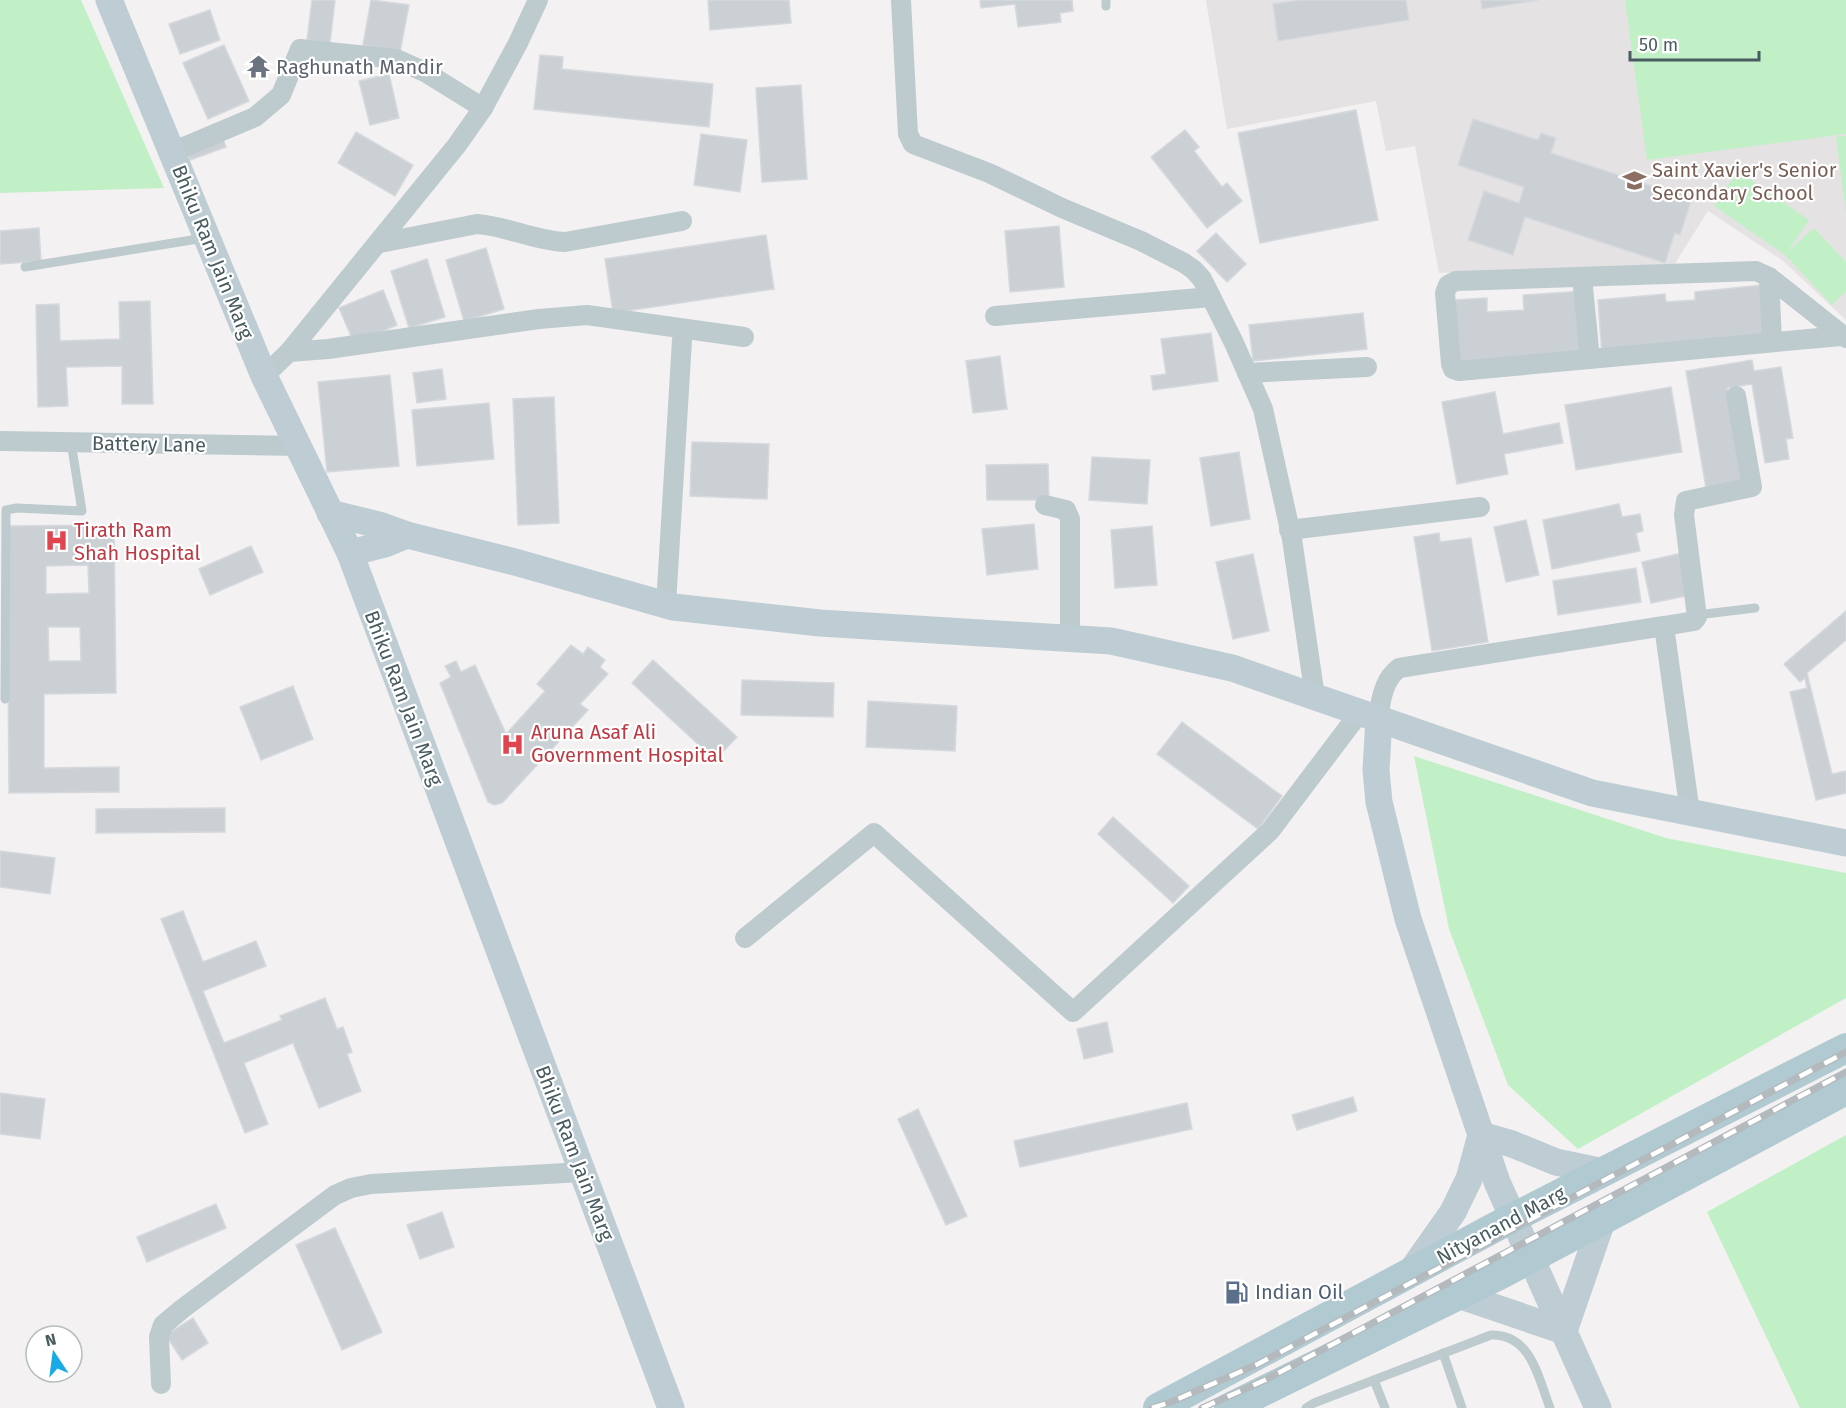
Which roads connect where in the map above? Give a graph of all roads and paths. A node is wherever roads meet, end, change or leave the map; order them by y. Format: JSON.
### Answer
{"nodes":[{"id":1,"x":109,"y":0,"type":"edge"},
{"id":2,"x":538,"y":0,"type":"edge"},
{"id":3,"x":901,"y":0,"type":"edge"},
{"id":4,"x":483,"y":108,"type":"junction"},
{"id":5,"x":172,"y":152,"type":"junction"},
{"id":6,"x":682,"y":221,"type":"dead end"},
{"id":7,"x":207,"y":237,"type":"junction"},
{"id":8,"x":380,"y":243,"type":"junction"},
{"id":9,"x":25,"y":267,"type":"dead end"},
{"id":10,"x":1582,"y":277,"type":"junction"},
{"id":11,"x":1769,"y":277,"type":"junction"},
{"id":12,"x":1211,"y":297,"type":"junction"},
{"id":13,"x":995,"y":316,"type":"dead end"},
{"id":14,"x":744,"y":337,"type":"dead end"},
{"id":15,"x":1844,"y":337,"type":"edge"},
{"id":16,"x":681,"y":340,"type":"dead end"},
{"id":17,"x":1772,"y":341,"type":"junction"},
{"id":18,"x":290,"y":352,"type":"junction"},
{"id":19,"x":1590,"y":359,"type":"junction"},
{"id":20,"x":1367,"y":367,"type":"dead end"},
{"id":21,"x":1247,"y":373,"type":"junction"},
{"id":22,"x":264,"y":376,"type":"junction"},
{"id":23,"x":1736,"y":396,"type":"dead end"},
{"id":24,"x":0,"y":441,"type":"edge"},
{"id":25,"x":71,"y":442,"type":"junction"},
{"id":26,"x":298,"y":446,"type":"junction"},
{"id":27,"x":1045,"y":505,"type":"dead end"},
{"id":28,"x":1480,"y":507,"type":"dead end"},
{"id":29,"x":330,"y":513,"type":"junction"},
{"id":30,"x":1289,"y":530,"type":"junction"},
{"id":31,"x":407,"y":535,"type":"junction"},
{"id":32,"x":350,"y":553,"type":"junction"},
{"id":33,"x":666,"y":605,"type":"junction"},
{"id":34,"x":1755,"y":608,"type":"dead end"},
{"id":35,"x":1697,"y":615,"type":"junction"},
{"id":36,"x":1664,"y":626,"type":"junction"},
{"id":37,"x":1070,"y":638,"type":"junction"},
{"id":38,"x":1315,"y":697,"type":"junction"},
{"id":39,"x":5,"y":699,"type":"dead end"},
{"id":40,"x":1369,"y":715,"type":"junction"},
{"id":41,"x":1690,"y":813,"type":"junction"},
{"id":42,"x":1846,"y":843,"type":"edge"},
{"id":43,"x":745,"y":938,"type":"dead end"},
{"id":44,"x":1846,"y":1048,"type":"edge"},
{"id":45,"x":1846,"y":1090,"type":"edge"},
{"id":46,"x":1481,"y":1135,"type":"junction"},
{"id":47,"x":1604,"y":1172,"type":"junction"},
{"id":48,"x":582,"y":1173,"type":"junction"},
{"id":49,"x":1513,"y":1218,"type":"junction"},
{"id":50,"x":1602,"y":1221,"type":"junction"},
{"id":51,"x":1531,"y":1258,"type":"junction"},
{"id":52,"x":1410,"y":1273,"type":"junction"},
{"id":53,"x":1458,"y":1295,"type":"junction"},
{"id":54,"x":1564,"y":1331,"type":"junction"},
{"id":55,"x":1443,"y":1353,"type":"junction"},
{"id":56,"x":1374,"y":1380,"type":"junction"},
{"id":57,"x":161,"y":1384,"type":"dead end"},
{"id":58,"x":671,"y":1408,"type":"edge"},
{"id":59,"x":1158,"y":1408,"type":"edge"},
{"id":60,"x":1229,"y":1408,"type":"edge"},
{"id":61,"x":1306,"y":1408,"type":"edge"},
{"id":62,"x":1384,"y":1408,"type":"edge"},
{"id":63,"x":1462,"y":1408,"type":"edge"},
{"id":64,"x":1550,"y":1408,"type":"edge"},
{"id":65,"x":1598,"y":1408,"type":"edge"}],
"edges":[{"from":1,"to":5,"type":"street","name":"Bhiku Ram Jain Marg"},
{"from":2,"to":4,"type":"street"},
{"from":3,"to":12,"type":"street"},
{"from":4,"to":5,"type":"street"},
{"from":4,"to":8,"type":"street"},
{"from":5,"to":7,"type":"street","name":"Bhiku Ram Jain Marg"},
{"from":6,"to":8,"type":"street"},
{"from":7,"to":9,"type":"lane"},
{"from":7,"to":22,"type":"street","name":"Bhiku Ram Jain Marg"},
{"from":8,"to":18,"type":"street"},
{"from":10,"to":11,"type":"street"},
{"from":10,"to":19,"type":"street"},
{"from":10,"to":19,"type":"street"},
{"from":11,"to":15,"type":"street"},
{"from":11,"to":17,"type":"street"},
{"from":12,"to":13,"type":"street"},
{"from":12,"to":21,"type":"street"},
{"from":14,"to":18,"type":"street"},
{"from":15,"to":17,"type":"street"},
{"from":16,"to":33,"type":"street"},
{"from":17,"to":19,"type":"street"},
{"from":18,"to":22,"type":"street"},
{"from":20,"to":21,"type":"street"},
{"from":21,"to":30,"type":"street"},
{"from":22,"to":26,"type":"street","name":"Bhiku Ram Jain Marg"},
{"from":23,"to":35,"type":"street"},
{"from":24,"to":25,"type":"street","name":"Battery Lane"},
{"from":25,"to":26,"type":"street","name":"Battery Lane"},
{"from":25,"to":39,"type":"lane"},
{"from":26,"to":29,"type":"street","name":"Bhiku Ram Jain Marg"},
{"from":27,"to":37,"type":"street"},
{"from":28,"to":30,"type":"street"},
{"from":29,"to":31,"type":"street"},
{"from":29,"to":32,"type":"street","name":"Bhiku Ram Jain Marg"},
{"from":30,"to":38,"type":"street"},
{"from":31,"to":32,"type":"street"},
{"from":31,"to":33,"type":"street"},
{"from":32,"to":48,"type":"street","name":"Bhiku Ram Jain Marg"},
{"from":33,"to":37,"type":"street"},
{"from":34,"to":35,"type":"lane"},
{"from":35,"to":36,"type":"street"},
{"from":36,"to":40,"type":"street"},
{"from":36,"to":41,"type":"street"},
{"from":37,"to":38,"type":"street"},
{"from":38,"to":40,"type":"street"},
{"from":40,"to":41,"type":"street"},
{"from":40,"to":43,"type":"street"},
{"from":40,"to":46,"type":"street"},
{"from":41,"to":42,"type":"street"},
{"from":44,"to":47,"type":"main road","name":"Nityanand Marg"},
{"from":45,"to":50,"type":"main road"},
{"from":46,"to":47,"type":"street"},
{"from":46,"to":49,"type":"street"},
{"from":46,"to":52,"type":"street"},
{"from":47,"to":49,"type":"main road","name":"Nityanand Marg"},
{"from":48,"to":57,"type":"street"},
{"from":48,"to":58,"type":"street","name":"Bhiku Ram Jain Marg"},
{"from":49,"to":51,"type":"street"},
{"from":49,"to":52,"type":"main road","name":"Nityanand Marg"},
{"from":50,"to":51,"type":"main road"},
{"from":50,"to":54,"type":"street"},
{"from":51,"to":53,"type":"main road"},
{"from":51,"to":54,"type":"street"},
{"from":52,"to":59,"type":"main road","name":"Nityanand Marg"},
{"from":53,"to":54,"type":"street"},
{"from":53,"to":60,"type":"main road"},
{"from":54,"to":65,"type":"street"},
{"from":55,"to":56,"type":"lane"},
{"from":55,"to":63,"type":"lane"},
{"from":55,"to":64,"type":"lane"},
{"from":56,"to":61,"type":"lane"},
{"from":56,"to":62,"type":"lane"}]}
